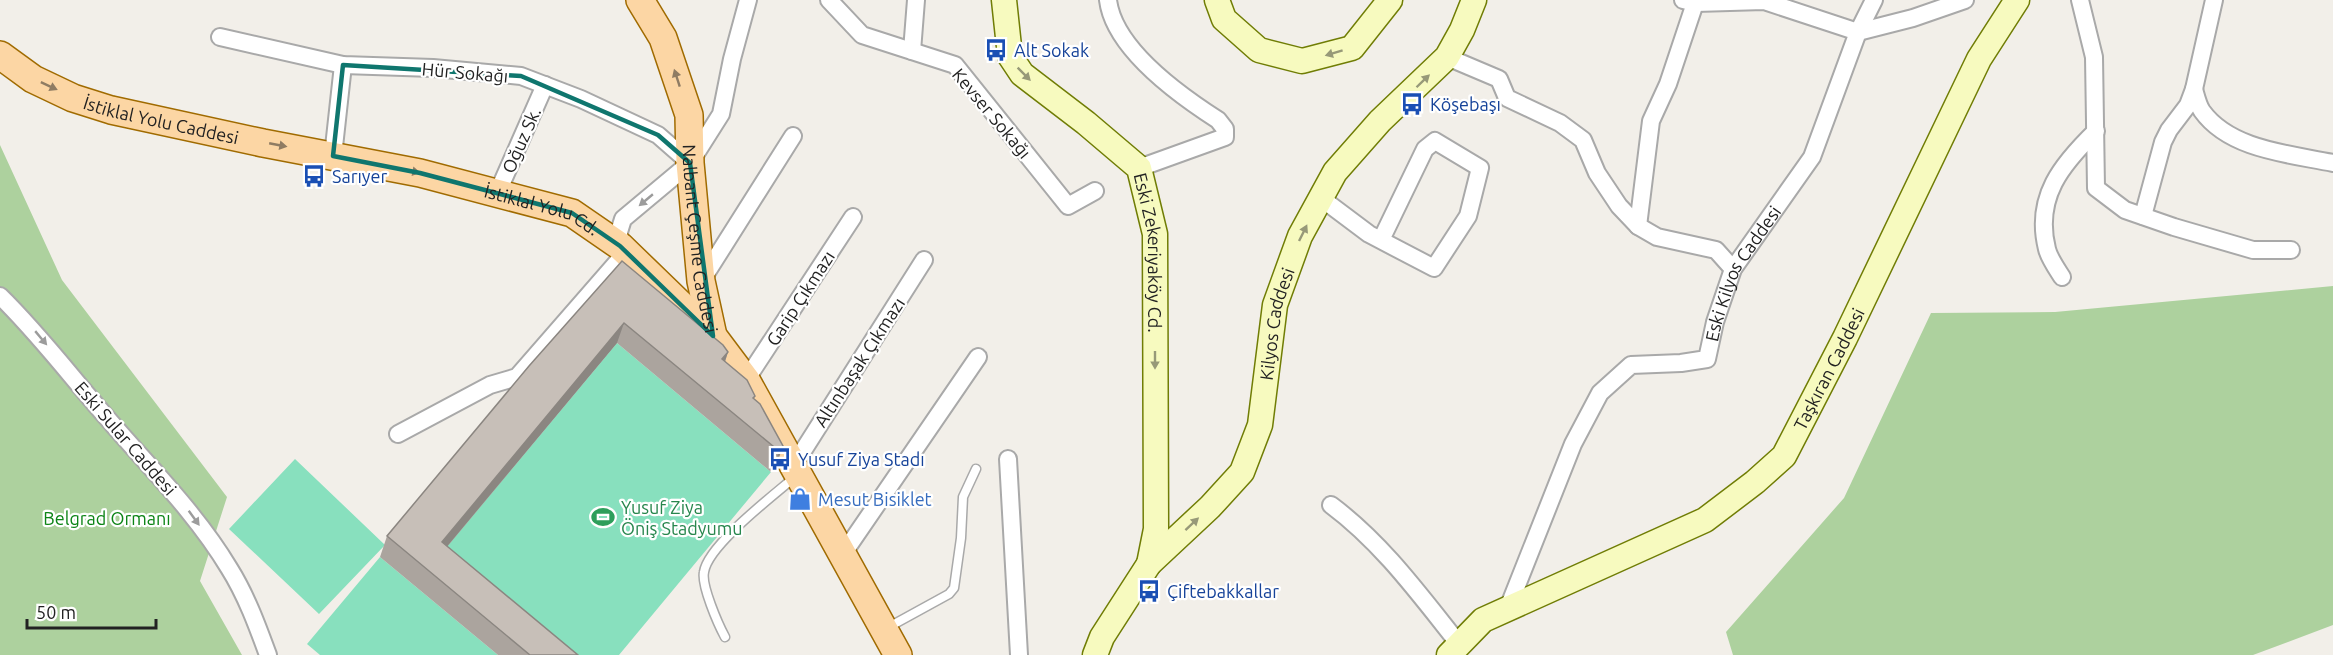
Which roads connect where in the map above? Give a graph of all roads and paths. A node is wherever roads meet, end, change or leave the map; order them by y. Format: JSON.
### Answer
{"nodes":[{"id":1,"x":640,"y":0,"type":"edge"},
{"id":2,"x":748,"y":0,"type":"edge"},
{"id":3,"x":829,"y":0,"type":"edge"},
{"id":4,"x":916,"y":0,"type":"edge"},
{"id":5,"x":1004,"y":0,"type":"edge"},
{"id":6,"x":1108,"y":0,"type":"edge"},
{"id":7,"x":1217,"y":0,"type":"edge"},
{"id":8,"x":1390,"y":0,"type":"edge"},
{"id":9,"x":1474,"y":0,"type":"edge"},
{"id":10,"x":1874,"y":0,"type":"edge"},
{"id":11,"x":1965,"y":0,"type":"edge"},
{"id":12,"x":2017,"y":0,"type":"edge"},
{"id":13,"x":2080,"y":0,"type":"edge"},
{"id":14,"x":2214,"y":0,"type":"edge"},
{"id":15,"x":1692,"y":1,"type":"edge"},
{"id":16,"x":1858,"y":32,"type":"junction"},
{"id":17,"x":220,"y":37,"type":"dead end"},
{"id":18,"x":912,"y":51,"type":"junction"},
{"id":19,"x":0,"y":56,"type":"edge"},
{"id":20,"x":1447,"y":57,"type":"junction"},
{"id":21,"x":343,"y":64,"type":"junction"},
{"id":22,"x":544,"y":85,"type":"junction"},
{"id":23,"x":2194,"y":89,"type":"junction"},
{"id":24,"x":721,"y":114,"type":"junction"},
{"id":25,"x":689,"y":115,"type":"junction"},
{"id":26,"x":2096,"y":131,"type":"junction"},
{"id":27,"x":793,"y":136,"type":"dead end"},
{"id":28,"x":333,"y":156,"type":"junction"},
{"id":29,"x":2333,"y":163,"type":"edge"},
{"id":30,"x":690,"y":164,"type":"junction"},
{"id":31,"x":1138,"y":168,"type":"junction"},
{"id":32,"x":1095,"y":191,"type":"dead end"},
{"id":33,"x":497,"y":194,"type":"junction"},
{"id":34,"x":1321,"y":198,"type":"junction"},
{"id":35,"x":2142,"y":216,"type":"junction"},
{"id":36,"x":853,"y":217,"type":"dead end"},
{"id":37,"x":1638,"y":226,"type":"junction"},
{"id":38,"x":1382,"y":240,"type":"junction"},
{"id":39,"x":623,"y":249,"type":"junction"},
{"id":40,"x":2291,"y":250,"type":"dead end"},
{"id":41,"x":924,"y":260,"type":"dead end"},
{"id":42,"x":1733,"y":269,"type":"junction"},
{"id":43,"x":2062,"y":278,"type":"dead end"},
{"id":44,"x":701,"y":281,"type":"junction"},
{"id":45,"x":658,"y":284,"type":"junction"},
{"id":46,"x":0,"y":296,"type":"edge"},
{"id":47,"x":713,"y":336,"type":"junction"},
{"id":48,"x":978,"y":357,"type":"dead end"},
{"id":49,"x":746,"y":380,"type":"junction"},
{"id":50,"x":398,"y":434,"type":"dead end"},
{"id":51,"x":1008,"y":459,"type":"dead end"},
{"id":52,"x":796,"y":469,"type":"junction"},
{"id":53,"x":976,"y":469,"type":"dead end"},
{"id":54,"x":1331,"y":505,"type":"dead end"},
{"id":55,"x":843,"y":554,"type":"junction"},
{"id":56,"x":1149,"y":564,"type":"junction"},
{"id":57,"x":1508,"y":608,"type":"junction"},
{"id":58,"x":884,"y":629,"type":"junction"},
{"id":59,"x":725,"y":637,"type":"dead end"},
{"id":60,"x":1454,"y":650,"type":"edge"},
{"id":61,"x":268,"y":655,"type":"edge"},
{"id":62,"x":898,"y":655,"type":"edge"},
{"id":63,"x":1020,"y":655,"type":"edge"},
{"id":64,"x":1095,"y":655,"type":"edge"}],
"edges":[{"from":25,"to":1,"type":"main road","name":"Nalbant Çeşme Caddesi","one_way":true},
{"from":2,"to":24,"type":"street"},
{"from":3,"to":18,"type":"street","name":"Kevser Sokağı"},
{"from":4,"to":18,"type":"street"},
{"from":5,"to":31,"type":"street","name":"Eski Zekeriyaköy Cd.","one_way":true},
{"from":6,"to":31,"type":"street"},
{"from":8,"to":7,"type":"street","one_way":true},
{"from":9,"to":20,"type":"street","name":"Kilyos Caddesi"},
{"from":10,"to":16,"type":"street","name":"Eski Kilyos Caddesi"},
{"from":11,"to":16,"type":"street"},
{"from":12,"to":57,"type":"street","name":"Taşkıran Caddesi"},
{"from":13,"to":26,"type":"street"},
{"from":14,"to":23,"type":"street"},
{"from":15,"to":16,"type":"street"},
{"from":15,"to":37,"type":"street"},
{"from":16,"to":42,"type":"street","name":"Eski Kilyos Caddesi"},
{"from":17,"to":21,"type":"street","name":"Hür Sokağı"},
{"from":18,"to":32,"type":"street","name":"Kevser Sokağı"},
{"from":19,"to":28,"type":"main road","name":"İstiklal Yolu Caddesi","one_way":true},
{"from":34,"to":20,"type":"street","name":"Kilyos Caddesi","one_way":true},
{"from":20,"to":37,"type":"street"},
{"from":21,"to":22,"type":"street","name":"Hür Sokağı"},
{"from":21,"to":28,"type":"street"},
{"from":22,"to":30,"type":"street","name":"Hür Sokağı"},
{"from":22,"to":33,"type":"street","name":"Oğuz Sk."},
{"from":23,"to":29,"type":"street"},
{"from":23,"to":35,"type":"street"},
{"from":24,"to":25,"type":"street"},
{"from":24,"to":30,"type":"street"},
{"from":25,"to":30,"type":"main road","name":"Nalbant Çeşme Caddesi"},
{"from":26,"to":35,"type":"street"},
{"from":26,"to":43,"type":"street"},
{"from":27,"to":44,"type":"street"},
{"from":28,"to":33,"type":"main road","name":"İstiklal Yolu Cd.","one_way":true},
{"from":30,"to":39,"type":"street","one_way":true},
{"from":30,"to":44,"type":"main road","name":"Nalbant Çeşme Caddesi"},
{"from":31,"to":56,"type":"street","name":"Eski Zekeriyaköy Cd.","one_way":true},
{"from":33,"to":39,"type":"main road","name":"İstiklal Yolu Cd."},
{"from":34,"to":38,"type":"street"},
{"from":56,"to":34,"type":"street","name":"Kilyos Caddesi","one_way":true},
{"from":35,"to":40,"type":"street"},
{"from":36,"to":49,"type":"street","name":"Garip Çıkmazı"},
{"from":37,"to":42,"type":"street"},
{"from":38,"to":38,"type":"street"},
{"from":39,"to":45,"type":"main road","name":"İstiklal Yolu Cd."},
{"from":39,"to":50,"type":"street"},
{"from":41,"to":52,"type":"street","name":"Altınbaşak Çıkmazı"},
{"from":42,"to":57,"type":"street","name":"Eski Kilyos Caddesi"},
{"from":44,"to":45,"type":"main road"},
{"from":44,"to":47,"type":"main road","name":"Nalbant Çeşme Caddesi"},
{"from":45,"to":47,"type":"main road","name":"İstiklal Yolu Cd."},
{"from":46,"to":61,"type":"street","name":"Eski Sular Caddesi","one_way":true},
{"from":47,"to":49,"type":"main road","name":"Nalbant Çeşme Caddesi"},
{"from":48,"to":55,"type":"street"},
{"from":49,"to":52,"type":"main road","name":"Nalbant Çeşme Caddesi"},
{"from":51,"to":63,"type":"street"},
{"from":52,"to":55,"type":"main road","name":"Nalbant Çeşme Caddesi"},
{"from":52,"to":59,"type":"lane"},
{"from":53,"to":58,"type":"lane"},
{"from":54,"to":60,"type":"street"},
{"from":55,"to":58,"type":"main road","name":"Nalbant Çeşme Caddesi"},
{"from":56,"to":64,"type":"street","name":"Kilyos Caddesi"},
{"from":57,"to":60,"type":"street"},
{"from":58,"to":62,"type":"main road","name":"Nalbant Çeşme Caddesi"}]}
